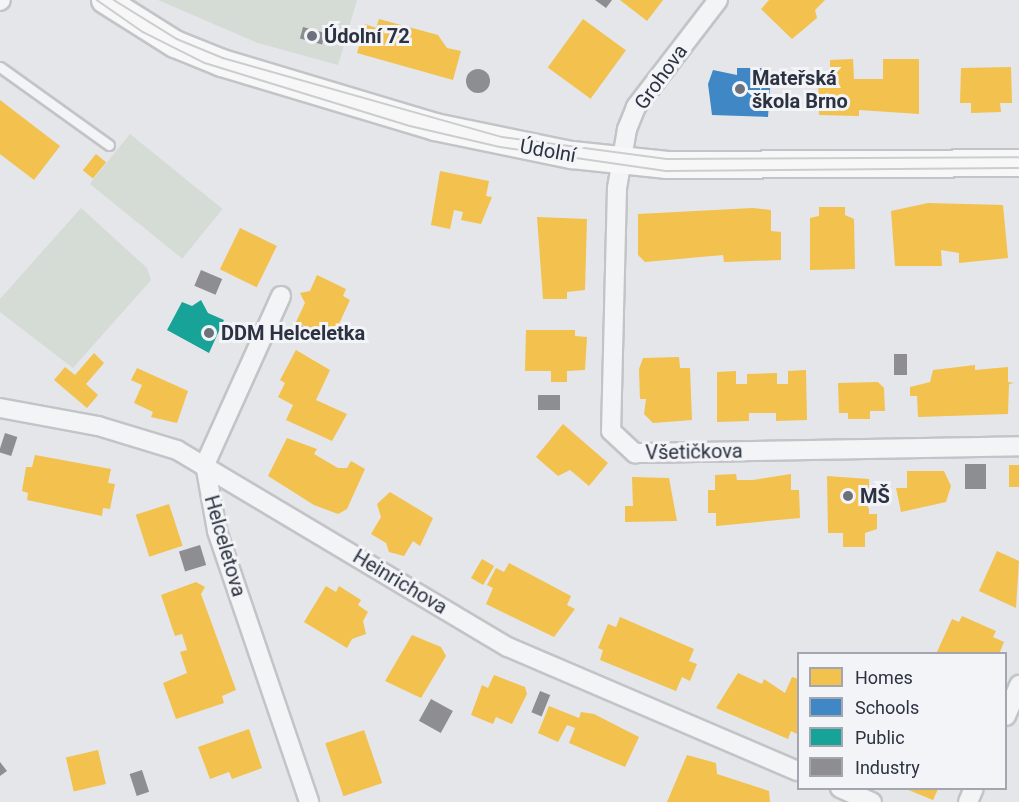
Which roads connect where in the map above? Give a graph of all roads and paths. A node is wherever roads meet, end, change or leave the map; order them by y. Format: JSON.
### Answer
{"nodes":[{"id":1,"x":105,"y":0,"type":"edge"},
{"id":2,"x":718,"y":0,"type":"edge"},
{"id":3,"x":0,"y":67,"type":"edge"},
{"id":4,"x":109,"y":145,"type":"dead end"},
{"id":5,"x":621,"y":162,"type":"junction"},
{"id":6,"x":1019,"y":163,"type":"edge"},
{"id":7,"x":281,"y":296,"type":"dead end"},
{"id":8,"x":0,"y":408,"type":"edge"},
{"id":9,"x":1019,"y":446,"type":"edge"},
{"id":10,"x":206,"y":464,"type":"junction"},
{"id":11,"x":1019,"y":685,"type":"edge"},
{"id":12,"x":1007,"y":712,"type":"edge"},
{"id":13,"x":797,"y":771,"type":"edge"},
{"id":14,"x":842,"y":790,"type":"edge"},
{"id":15,"x":309,"y":802,"type":"edge"},
{"id":16,"x":872,"y":802,"type":"edge"}],
"edges":[{"from":1,"to":5,"type":"street","name":"Údolní"},
{"from":2,"to":5,"type":"street","name":"Grohova"},
{"from":3,"to":4,"type":"lane"},
{"from":5,"to":6,"type":"street","name":"Údolní"},
{"from":5,"to":9,"type":"street","name":"Všetičkova"},
{"from":7,"to":10,"type":"street"},
{"from":8,"to":10,"type":"street","name":"Heinrichova"},
{"from":10,"to":13,"type":"street","name":"Heinrichova"},
{"from":10,"to":15,"type":"street","name":"Helceletova"},
{"from":11,"to":12,"type":"street"},
{"from":14,"to":16,"type":"street"}]}
